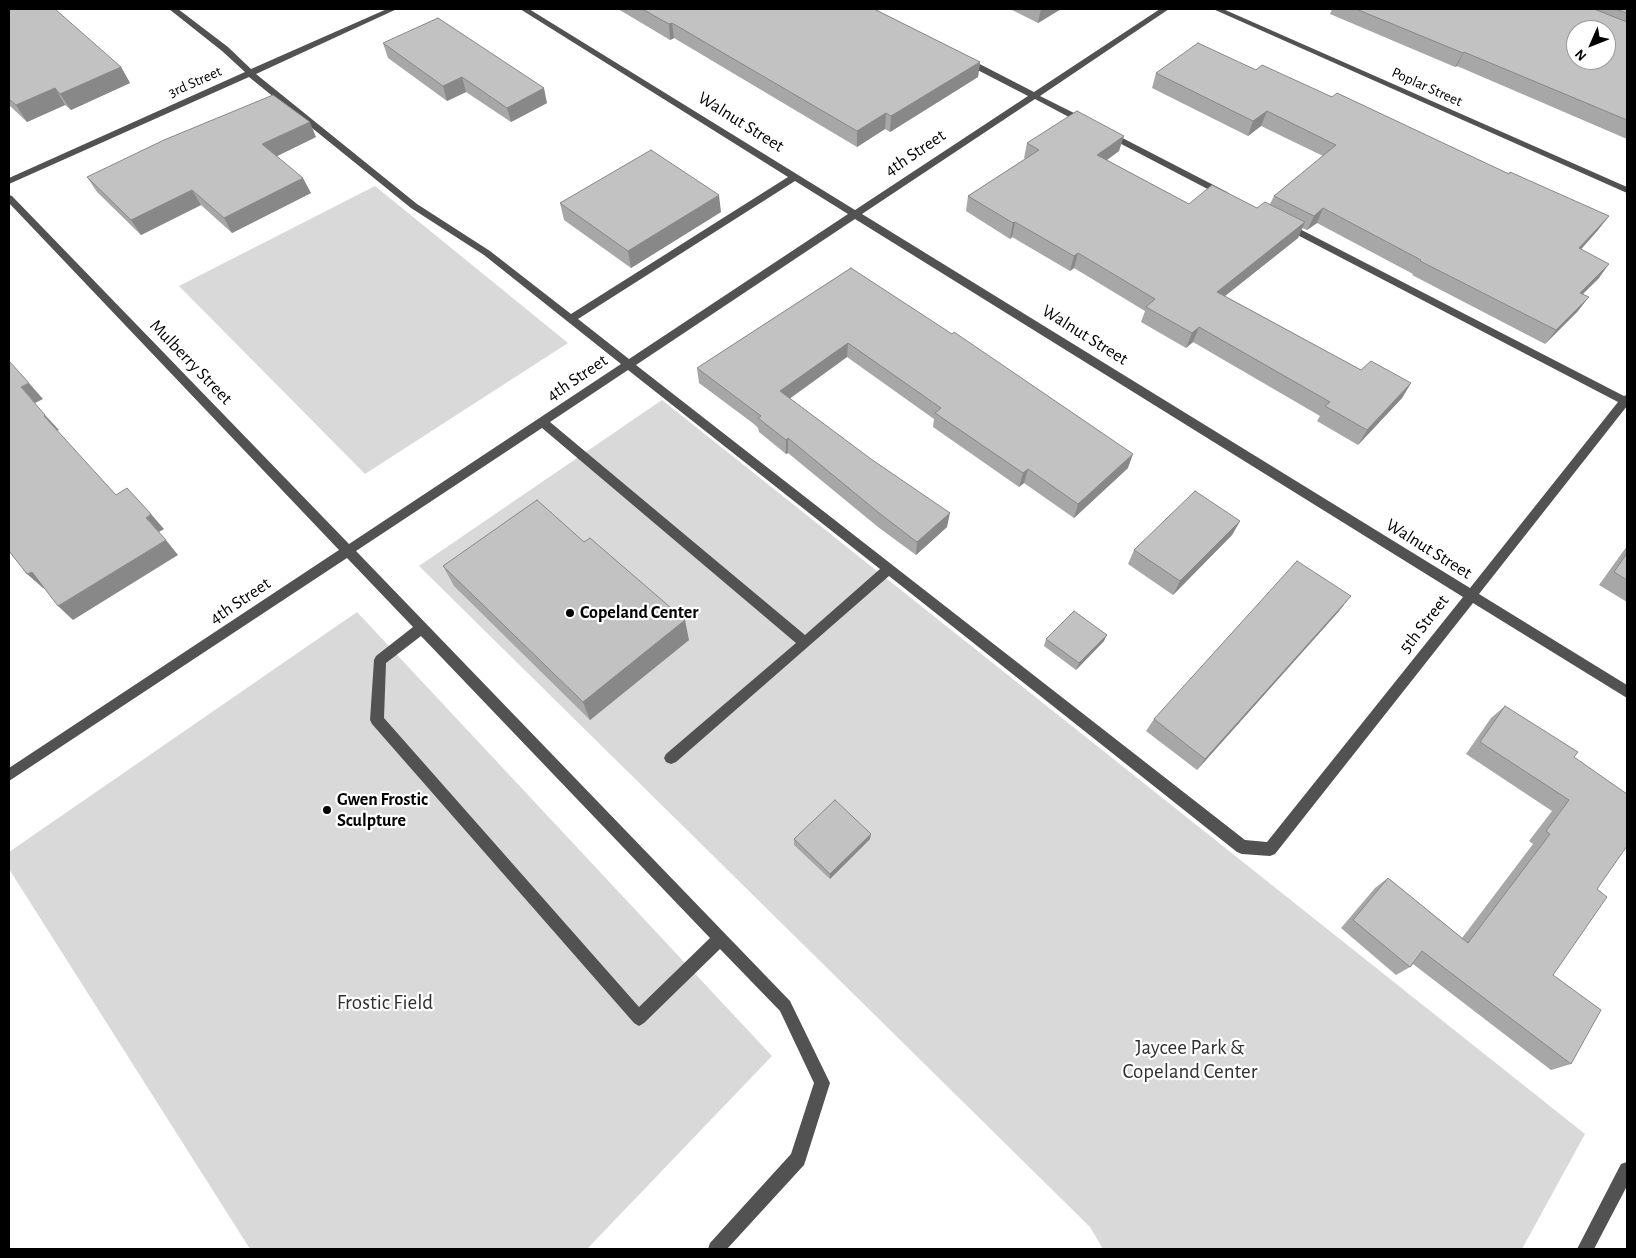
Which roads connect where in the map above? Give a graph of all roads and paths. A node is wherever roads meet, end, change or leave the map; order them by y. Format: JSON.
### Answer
{"nodes":[{"id":1,"x":173,"y":9,"type":"edge"},
{"id":2,"x":393,"y":9,"type":"edge"},
{"id":3,"x":524,"y":9,"type":"edge"},
{"id":4,"x":1165,"y":9,"type":"edge"},
{"id":5,"x":1216,"y":9,"type":"edge"},
{"id":6,"x":953,"y":54,"type":"edge"},
{"id":7,"x":250,"y":73,"type":"junction"},
{"id":8,"x":1034,"y":96,"type":"junction"},
{"id":9,"x":795,"y":177,"type":"junction"},
{"id":10,"x":9,"y":181,"type":"edge"},
{"id":11,"x":1627,"y":190,"type":"edge"},
{"id":12,"x":1230,"y":197,"type":"edge"},
{"id":13,"x":9,"y":198,"type":"edge"},
{"id":14,"x":855,"y":214,"type":"junction"},
{"id":15,"x":1275,"y":220,"type":"edge"},
{"id":16,"x":572,"y":318,"type":"junction"},
{"id":17,"x":629,"y":364,"type":"junction"},
{"id":18,"x":1627,"y":401,"type":"edge"},
{"id":19,"x":542,"y":422,"type":"junction"},
{"id":20,"x":348,"y":550,"type":"junction"},
{"id":21,"x":889,"y":569,"type":"junction"},
{"id":22,"x":1471,"y":595,"type":"junction"},
{"id":23,"x":422,"y":628,"type":"junction"},
{"id":24,"x":805,"y":643,"type":"junction"},
{"id":25,"x":1627,"y":692,"type":"edge"},
{"id":26,"x":671,"y":758,"type":"dead end"},
{"id":27,"x":9,"y":775,"type":"edge"},
{"id":28,"x":720,"y":939,"type":"junction"},
{"id":29,"x":1627,"y":1170,"type":"edge"},
{"id":30,"x":716,"y":1249,"type":"edge"},
{"id":31,"x":1585,"y":1249,"type":"edge"}],
"edges":[{"from":1,"to":7,"type":"street"},
{"from":2,"to":7,"type":"street","name":"3rd Street"},
{"from":3,"to":9,"type":"street","name":"Walnut Street"},
{"from":4,"to":8,"type":"street","name":"4th Street"},
{"from":5,"to":11,"type":"street","name":"Poplar Street"},
{"from":6,"to":8,"type":"street"},
{"from":7,"to":10,"type":"street","name":"3rd Street"},
{"from":7,"to":16,"type":"street"},
{"from":8,"to":12,"type":"street"},
{"from":8,"to":14,"type":"street","name":"4th Street"},
{"from":9,"to":14,"type":"street","name":"Walnut Street"},
{"from":9,"to":16,"type":"street"},
{"from":13,"to":20,"type":"street","name":"Mulberry Street"},
{"from":14,"to":17,"type":"street","name":"4th Street"},
{"from":14,"to":22,"type":"street","name":"Walnut Street"},
{"from":15,"to":18,"type":"street"},
{"from":16,"to":17,"type":"street"},
{"from":17,"to":19,"type":"street","name":"4th Street"},
{"from":17,"to":21,"type":"street"},
{"from":18,"to":22,"type":"street","name":"5th Street"},
{"from":19,"to":20,"type":"street","name":"4th Street"},
{"from":19,"to":24,"type":"street"},
{"from":20,"to":23,"type":"street","name":"Mulberry Street"},
{"from":20,"to":27,"type":"street","name":"4th Street"},
{"from":21,"to":22,"type":"street","name":"5th Street"},
{"from":21,"to":24,"type":"street"},
{"from":22,"to":25,"type":"street","name":"Walnut Street"},
{"from":23,"to":28,"type":"street","name":"Mulberry Street"},
{"from":23,"to":28,"type":"street"},
{"from":24,"to":26,"type":"street"},
{"from":28,"to":30,"type":"street","name":"Mulberry Street"},
{"from":29,"to":31,"type":"street"}]}
